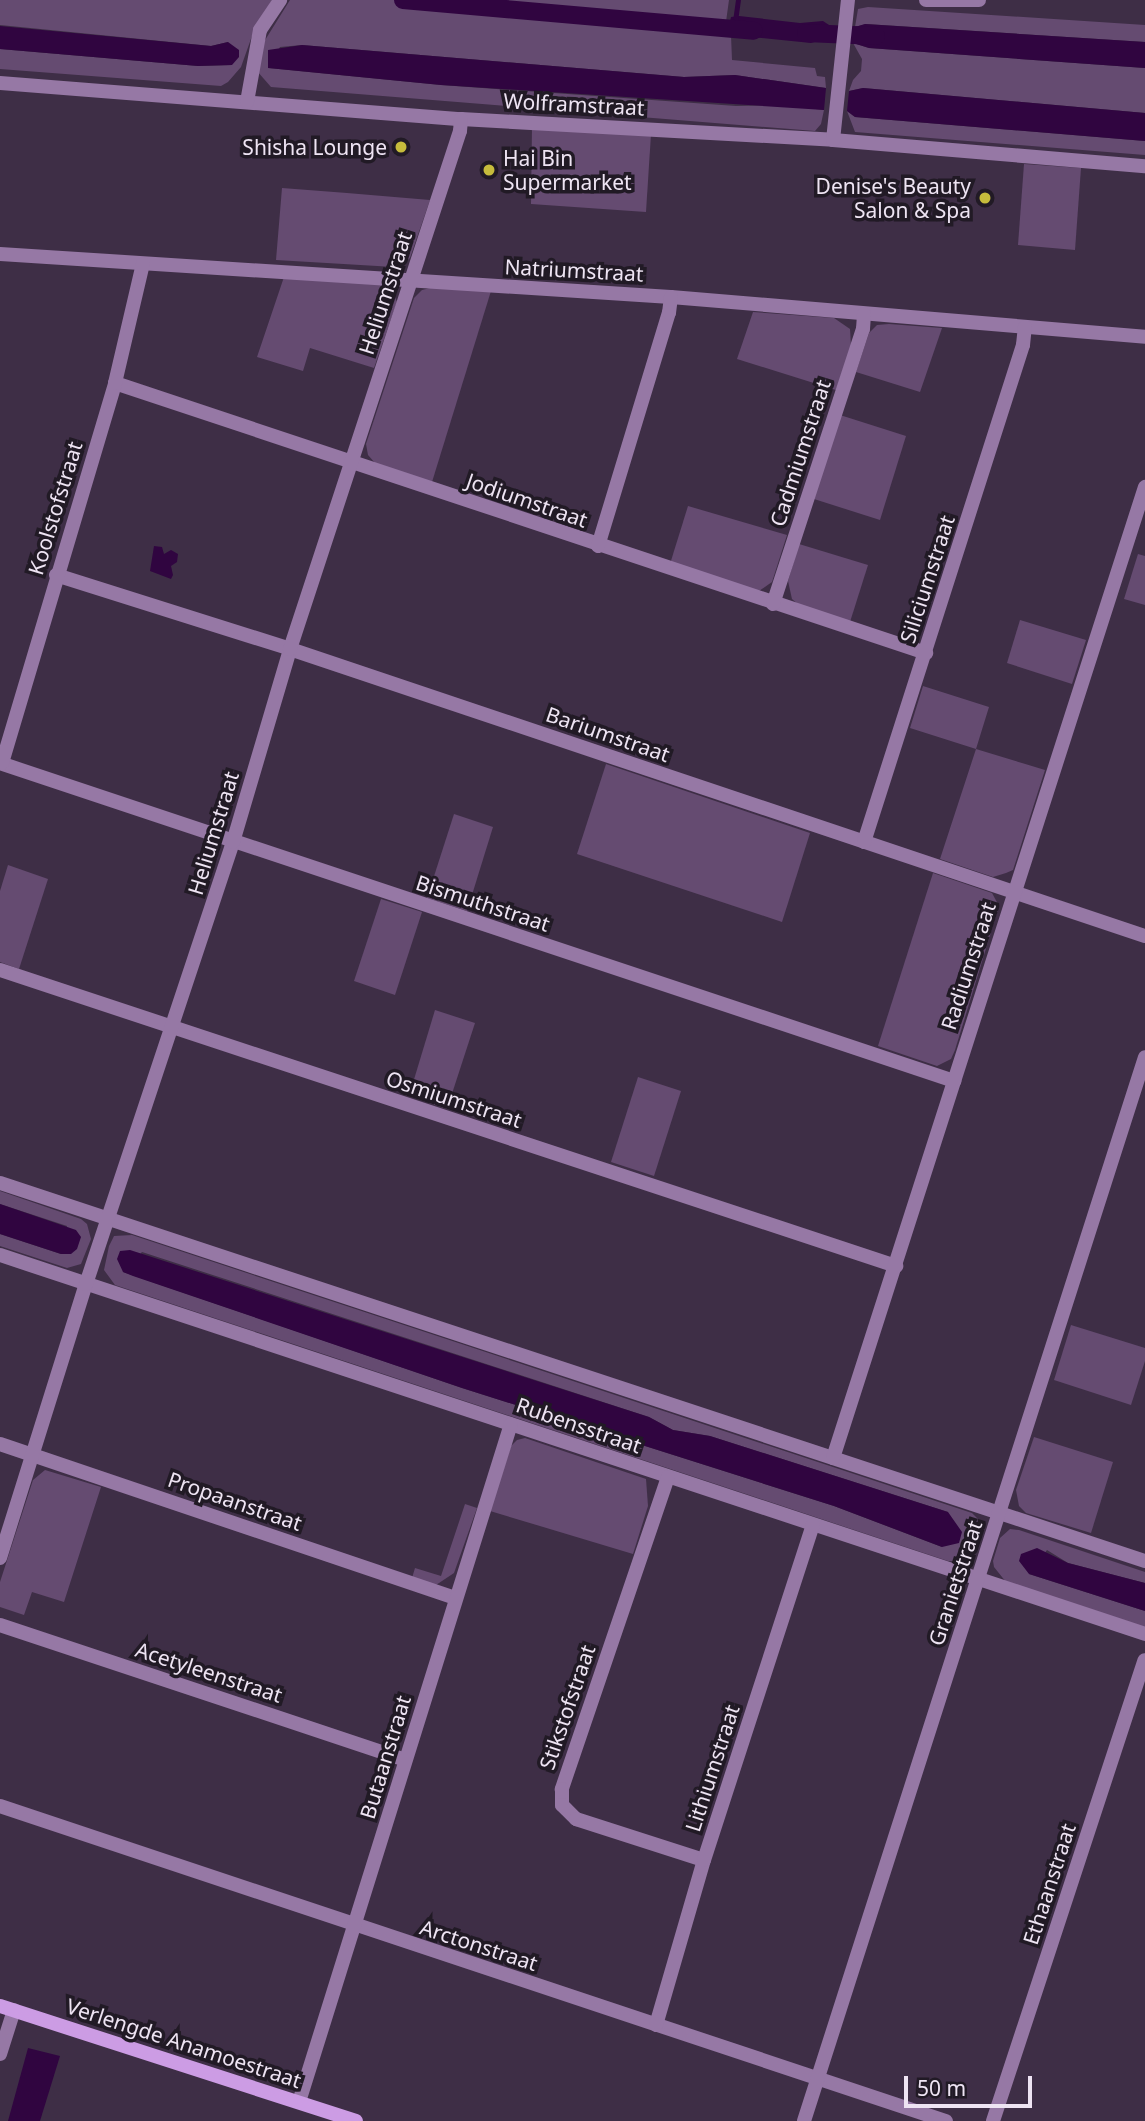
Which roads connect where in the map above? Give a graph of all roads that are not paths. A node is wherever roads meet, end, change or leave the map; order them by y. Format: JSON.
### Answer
{"nodes":[{"id":1,"x":280,"y":0,"type":"edge"},
{"id":2,"x":926,"y":0,"type":"edge"},
{"id":3,"x":979,"y":0,"type":"edge"},
{"id":4,"x":847,"y":7,"type":"edge"},
{"id":5,"x":0,"y":83,"type":"edge"},
{"id":6,"x":247,"y":102,"type":"junction"},
{"id":7,"x":461,"y":119,"type":"junction"},
{"id":8,"x":833,"y":140,"type":"junction"},
{"id":9,"x":1145,"y":166,"type":"edge"},
{"id":10,"x":0,"y":254,"type":"edge"},
{"id":11,"x":143,"y":264,"type":"junction"},
{"id":12,"x":411,"y":281,"type":"junction"},
{"id":13,"x":671,"y":297,"type":"junction"},
{"id":14,"x":864,"y":314,"type":"junction"},
{"id":15,"x":1025,"y":327,"type":"junction"},
{"id":16,"x":1145,"y":337,"type":"edge"},
{"id":17,"x":115,"y":383,"type":"junction"},
{"id":18,"x":352,"y":463,"type":"junction"},
{"id":19,"x":1145,"y":487,"type":"edge"},
{"id":20,"x":598,"y":546,"type":"junction"},
{"id":21,"x":56,"y":575,"type":"junction"},
{"id":22,"x":773,"y":604,"type":"junction"},
{"id":23,"x":290,"y":649,"type":"junction"},
{"id":24,"x":926,"y":653,"type":"junction"},
{"id":25,"x":1,"y":763,"type":"edge"},
{"id":26,"x":233,"y":842,"type":"junction"},
{"id":27,"x":864,"y":842,"type":"junction"},
{"id":28,"x":1014,"y":892,"type":"junction"},
{"id":29,"x":1145,"y":936,"type":"edge"},
{"id":30,"x":0,"y":970,"type":"edge"},
{"id":31,"x":171,"y":1028,"type":"junction"},
{"id":32,"x":1145,"y":1057,"type":"edge"},
{"id":33,"x":954,"y":1081,"type":"junction"},
{"id":34,"x":0,"y":1183,"type":"edge"},
{"id":35,"x":110,"y":1219,"type":"junction"},
{"id":36,"x":0,"y":1255,"type":"edge"},
{"id":37,"x":896,"y":1266,"type":"junction"},
{"id":38,"x":86,"y":1284,"type":"junction"},
{"id":39,"x":511,"y":1424,"type":"junction"},
{"id":40,"x":0,"y":1444,"type":"edge"},
{"id":41,"x":33,"y":1454,"type":"junction"},
{"id":42,"x":833,"y":1458,"type":"junction"},
{"id":43,"x":667,"y":1477,"type":"junction"},
{"id":44,"x":1000,"y":1514,"type":"junction"},
{"id":45,"x":813,"y":1525,"type":"junction"},
{"id":46,"x":0,"y":1558,"type":"edge"},
{"id":47,"x":1145,"y":1561,"type":"edge"},
{"id":48,"x":978,"y":1580,"type":"junction"},
{"id":49,"x":456,"y":1598,"type":"junction"},
{"id":50,"x":0,"y":1625,"type":"edge"},
{"id":51,"x":1145,"y":1634,"type":"edge"},
{"id":52,"x":1145,"y":1660,"type":"edge"},
{"id":53,"x":405,"y":1760,"type":"junction"},
{"id":54,"x":0,"y":1806,"type":"edge"},
{"id":55,"x":704,"y":1860,"type":"junction"},
{"id":56,"x":356,"y":1926,"type":"junction"},
{"id":57,"x":7,"y":2008,"type":"edge"},
{"id":58,"x":656,"y":2025,"type":"junction"},
{"id":59,"x":0,"y":2054,"type":"edge"},
{"id":60,"x":817,"y":2079,"type":"junction"},
{"id":61,"x":299,"y":2102,"type":"junction"},
{"id":62,"x":356,"y":2121,"type":"edge"},
{"id":63,"x":804,"y":2121,"type":"edge"},
{"id":64,"x":946,"y":2121,"type":"edge"},
{"id":65,"x":993,"y":2121,"type":"edge"}],
"edges":[{"from":1,"to":6,"type":"street"},
{"from":2,"to":3,"type":"street"},
{"from":4,"to":8,"type":"street"},
{"from":5,"to":6,"type":"street","name":"Wolframstraat"},
{"from":6,"to":7,"type":"street","name":"Wolframstraat"},
{"from":7,"to":8,"type":"street","name":"Wolframstraat"},
{"from":7,"to":12,"type":"street","name":"Heliumstraat"},
{"from":8,"to":9,"type":"street","name":"Wolframstraat"},
{"from":10,"to":11,"type":"street","name":"Natriumstraat"},
{"from":11,"to":12,"type":"street","name":"Natriumstraat"},
{"from":11,"to":17,"type":"street","name":"Koolstofstraat"},
{"from":12,"to":13,"type":"street","name":"Natriumstraat"},
{"from":12,"to":18,"type":"street","name":"Heliumstraat"},
{"from":13,"to":14,"type":"street","name":"Natriumstraat"},
{"from":13,"to":20,"type":"street"},
{"from":14,"to":15,"type":"street","name":"Natriumstraat"},
{"from":14,"to":22,"type":"street","name":"Cadmiumstraat"},
{"from":15,"to":16,"type":"street","name":"Natriumstraat"},
{"from":15,"to":24,"type":"street","name":"Siliciumstraat"},
{"from":17,"to":18,"type":"street","name":"Jodiumstraat"},
{"from":17,"to":21,"type":"street","name":"Koolstofstraat"},
{"from":18,"to":20,"type":"street","name":"Jodiumstraat"},
{"from":18,"to":23,"type":"street","name":"Heliumstraat"},
{"from":19,"to":28,"type":"street","name":"Radiumstraat"},
{"from":20,"to":22,"type":"street","name":"Jodiumstraat"},
{"from":21,"to":23,"type":"street","name":"Bariumstraat"},
{"from":21,"to":25,"type":"street","name":"Koolstofstraat"},
{"from":22,"to":24,"type":"street","name":"Jodiumstraat"},
{"from":23,"to":26,"type":"street","name":"Heliumstraat"},
{"from":23,"to":27,"type":"street","name":"Bariumstraat"},
{"from":24,"to":27,"type":"street","name":"Siliciumstraat"},
{"from":25,"to":26,"type":"street","name":"Bismuthstraat"},
{"from":26,"to":31,"type":"street","name":"Heliumstraat"},
{"from":26,"to":33,"type":"street","name":"Bismuthstraat"},
{"from":27,"to":28,"type":"street","name":"Bariumstraat"},
{"from":28,"to":29,"type":"street","name":"Bariumstraat"},
{"from":28,"to":33,"type":"street","name":"Radiumstraat"},
{"from":30,"to":31,"type":"street","name":"Osmiumstraat"},
{"from":31,"to":35,"type":"street","name":"Heliumstraat"},
{"from":31,"to":37,"type":"street","name":"Osmiumstraat"},
{"from":32,"to":44,"type":"street","name":"Granietstraat"},
{"from":33,"to":37,"type":"street","name":"Radiumstraat"},
{"from":34,"to":35,"type":"street"},
{"from":35,"to":38,"type":"street","name":"Heliumstraat"},
{"from":35,"to":42,"type":"street"},
{"from":36,"to":38,"type":"street","name":"Rubensstraat"},
{"from":37,"to":42,"type":"street","name":"Radiumstraat"},
{"from":38,"to":39,"type":"street","name":"Rubensstraat"},
{"from":38,"to":41,"type":"street","name":"Heliumstraat"},
{"from":39,"to":43,"type":"street","name":"Rubensstraat"},
{"from":39,"to":49,"type":"street","name":"Butaanstraat"},
{"from":40,"to":41,"type":"street","name":"Propaanstraat"},
{"from":41,"to":46,"type":"street","name":"Heliumstraat"},
{"from":41,"to":49,"type":"street","name":"Propaanstraat"},
{"from":42,"to":44,"type":"street"},
{"from":43,"to":45,"type":"street","name":"Rubensstraat"},
{"from":43,"to":55,"type":"street","name":"Stikstofstraat"},
{"from":44,"to":47,"type":"street"},
{"from":44,"to":48,"type":"street","name":"Granietstraat"},
{"from":45,"to":48,"type":"street","name":"Rubensstraat"},
{"from":45,"to":55,"type":"street","name":"Lithiumstraat"},
{"from":48,"to":51,"type":"street","name":"Rubensstraat"},
{"from":48,"to":60,"type":"street","name":"Granietstraat"},
{"from":49,"to":53,"type":"street","name":"Butaanstraat"},
{"from":50,"to":53,"type":"street","name":"Acetyleenstraat"},
{"from":52,"to":65,"type":"street","name":"Ethaanstraat"},
{"from":53,"to":56,"type":"street","name":"Butaanstraat"},
{"from":54,"to":56,"type":"street","name":"Arctonstraat"},
{"from":55,"to":58,"type":"street","name":"Lithiumstraat"},
{"from":56,"to":58,"type":"street","name":"Arctonstraat"},
{"from":56,"to":61,"type":"street","name":"Butaanstraat"},
{"from":57,"to":59,"type":"street"},
{"from":57,"to":61,"type":"street","name":"Verlengde Anamoestraat"},
{"from":58,"to":60,"type":"street","name":"Arctonstraat"},
{"from":60,"to":63,"type":"street","name":"Granietstraat"},
{"from":60,"to":64,"type":"street","name":"Arctonstraat"},
{"from":61,"to":62,"type":"street","name":"Verlengde Anamoestraat"}]}
